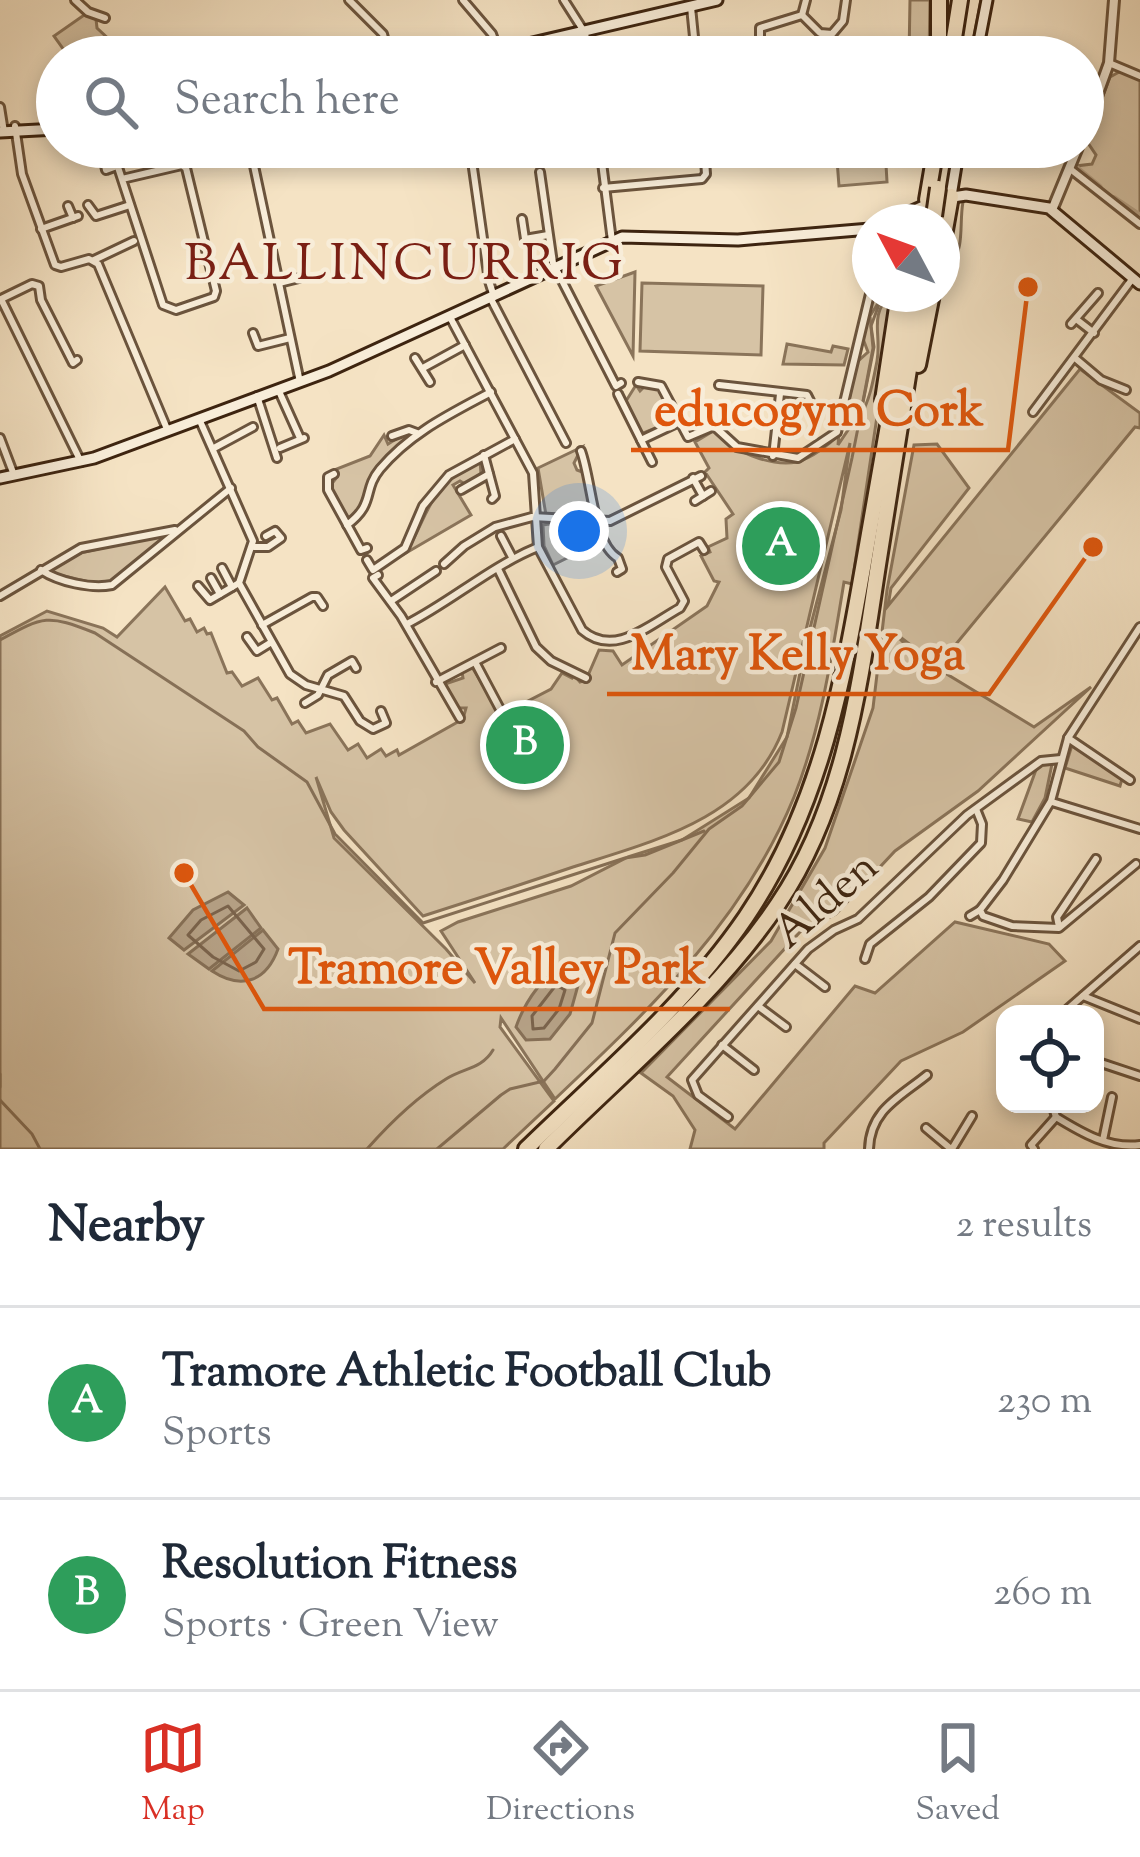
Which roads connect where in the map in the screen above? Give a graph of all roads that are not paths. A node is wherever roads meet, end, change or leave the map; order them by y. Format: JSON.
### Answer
{"nodes":[{"id":1,"x":75,"y":0,"type":"edge"},
{"id":2,"x":349,"y":0,"type":"edge"},
{"id":3,"x":464,"y":0,"type":"edge"},
{"id":4,"x":564,"y":0,"type":"edge"},
{"id":5,"x":717,"y":0,"type":"edge"},
{"id":6,"x":806,"y":0,"type":"edge"},
{"id":7,"x":846,"y":0,"type":"edge"},
{"id":8,"x":939,"y":0,"type":"edge"},
{"id":9,"x":965,"y":0,"type":"edge"},
{"id":10,"x":987,"y":0,"type":"edge"},
{"id":11,"x":1114,"y":0,"type":"edge"},
{"id":12,"x":690,"y":4,"type":"junction"},
{"id":13,"x":665,"y":5,"type":"edge"},
{"id":14,"x":802,"y":15,"type":"junction"},
{"id":15,"x":105,"y":19,"type":"dead end"},
{"id":16,"x":583,"y":29,"type":"junction"},
{"id":17,"x":383,"y":36,"type":"edge"},
{"id":18,"x":492,"y":36,"type":"edge"},
{"id":19,"x":556,"y":36,"type":"edge"},
{"id":20,"x":584,"y":36,"type":"edge"},
{"id":21,"x":694,"y":36,"type":"edge"},
{"id":22,"x":758,"y":36,"type":"edge"},
{"id":23,"x":939,"y":36,"type":"edge"},
{"id":24,"x":959,"y":36,"type":"edge"},
{"id":25,"x":980,"y":36,"type":"edge"},
{"id":26,"x":1109,"y":63,"type":"junction"},
{"id":27,"x":1140,"y":76,"type":"edge"},
{"id":28,"x":1104,"y":77,"type":"edge"},
{"id":29,"x":0,"y":107,"type":"edge"},
{"id":30,"x":8,"y":130,"type":"edge"},
{"id":31,"x":119,"y":168,"type":"edge"},
{"id":32,"x":169,"y":168,"type":"edge"},
{"id":33,"x":186,"y":168,"type":"edge"},
{"id":34,"x":254,"y":168,"type":"edge"},
{"id":35,"x":473,"y":168,"type":"edge"},
{"id":36,"x":602,"y":168,"type":"edge"},
{"id":37,"x":706,"y":168,"type":"edge"},
{"id":38,"x":933,"y":168,"type":"edge"},
{"id":39,"x":940,"y":168,"type":"edge"},
{"id":40,"x":948,"y":168,"type":"edge"},
{"id":41,"x":1070,"y":168,"type":"joint"},
{"id":42,"x":541,"y":172,"type":"dead end"},
{"id":43,"x":122,"y":179,"type":"junction"},
{"id":44,"x":604,"y":188,"type":"junction"},
{"id":45,"x":934,"y":194,"type":"junction"},
{"id":46,"x":919,"y":204,"type":"edge"},
{"id":47,"x":932,"y":204,"type":"edge"},
{"id":48,"x":936,"y":204,"type":"edge"},
{"id":49,"x":88,"y":205,"type":"dead end"},
{"id":50,"x":130,"y":205,"type":"junction"},
{"id":51,"x":68,"y":206,"type":"dead end"},
{"id":52,"x":1052,"y":209,"type":"junction"},
{"id":53,"x":522,"y":220,"type":"dead end"},
{"id":54,"x":1140,"y":224,"type":"edge"},
{"id":55,"x":41,"y":229,"type":"junction"},
{"id":56,"x":852,"y":230,"type":"edge"},
{"id":57,"x":548,"y":235,"type":"junction"},
{"id":58,"x":134,"y":241,"type":"dead end"},
{"id":59,"x":612,"y":241,"type":"junction"},
{"id":60,"x":94,"y":260,"type":"junction"},
{"id":61,"x":555,"y":267,"type":"junction"},
{"id":62,"x":299,"y":278,"type":"dead end"},
{"id":63,"x":1137,"y":281,"type":"edge"},
{"id":64,"x":278,"y":283,"type":"junction"},
{"id":65,"x":1097,"y":293,"type":"dead end"},
{"id":66,"x":493,"y":298,"type":"junction"},
{"id":67,"x":1,"y":299,"type":"edge"},
{"id":68,"x":866,"y":312,"type":"edge"},
{"id":69,"x":896,"y":312,"type":"edge"},
{"id":70,"x":908,"y":312,"type":"edge"},
{"id":71,"x":918,"y":312,"type":"edge"},
{"id":72,"x":928,"y":312,"type":"edge"},
{"id":73,"x":451,"y":319,"type":"junction"},
{"id":74,"x":253,"y":333,"type":"dead end"},
{"id":75,"x":1094,"y":333,"type":"junction"},
{"id":76,"x":290,"y":338,"type":"junction"},
{"id":77,"x":465,"y":345,"type":"junction"},
{"id":78,"x":415,"y":358,"type":"dead end"},
{"id":79,"x":1075,"y":358,"type":"junction"},
{"id":80,"x":77,"y":361,"type":"dead end"},
{"id":81,"x":423,"y":368,"type":"junction"},
{"id":82,"x":300,"y":382,"type":"junction"},
{"id":83,"x":430,"y":382,"type":"dead end"},
{"id":84,"x":638,"y":382,"type":"dead end"},
{"id":85,"x":622,"y":383,"type":"dead end"},
{"id":86,"x":718,"y":385,"type":"dead end"},
{"id":87,"x":278,"y":389,"type":"junction"},
{"id":88,"x":1126,"y":390,"type":"dead end"},
{"id":89,"x":491,"y":392,"type":"junction"},
{"id":90,"x":618,"y":394,"type":"dead end"},
{"id":91,"x":780,"y":394,"type":"junction"},
{"id":92,"x":257,"y":396,"type":"junction"},
{"id":93,"x":812,"y":405,"type":"dead end"},
{"id":94,"x":1033,"y":412,"type":"dead end"},
{"id":95,"x":199,"y":418,"type":"junction"},
{"id":96,"x":679,"y":422,"type":"junction"},
{"id":97,"x":253,"y":428,"type":"dead end"},
{"id":98,"x":167,"y":429,"type":"junction"},
{"id":99,"x":417,"y":433,"type":"junction"},
{"id":100,"x":392,"y":436,"type":"dead end"},
{"id":101,"x":0,"y":438,"type":"edge"},
{"id":102,"x":515,"y":439,"type":"junction"},
{"id":103,"x":641,"y":440,"type":"junction"},
{"id":104,"x":566,"y":443,"type":"dead end"},
{"id":105,"x":213,"y":448,"type":"junction"},
{"id":106,"x":280,"y":448,"type":"dead end"},
{"id":107,"x":580,"y":452,"type":"dead end"},
{"id":108,"x":484,"y":455,"type":"junction"},
{"id":109,"x":773,"y":456,"type":"junction"},
{"id":110,"x":278,"y":458,"type":"dead end"},
{"id":111,"x":81,"y":462,"type":"junction"},
{"id":112,"x":652,"y":462,"type":"dead end"},
{"id":113,"x":489,"y":473,"type":"junction"},
{"id":114,"x":334,"y":474,"type":"dead end"},
{"id":115,"x":14,"y":475,"type":"junction"},
{"id":116,"x":0,"y":478,"type":"edge"},
{"id":117,"x":231,"y":488,"type":"junction"},
{"id":118,"x":461,"y":490,"type":"dead end"},
{"id":119,"x":703,"y":496,"type":"dead end"},
{"id":120,"x":492,"y":499,"type":"dead end"},
{"id":121,"x":886,"y":516,"type":"junction"},
{"id":122,"x":538,"y":518,"type":"junction"},
{"id":123,"x":597,"y":523,"type":"junction"},
{"id":124,"x":347,"y":525,"type":"junction"},
{"id":125,"x":178,"y":530,"type":"junction"},
{"id":126,"x":869,"y":530,"type":"junction"},
{"id":127,"x":266,"y":536,"type":"dead end"},
{"id":128,"x":501,"y":536,"type":"dead end"},
{"id":129,"x":253,"y":547,"type":"junction"},
{"id":130,"x":538,"y":547,"type":"junction"},
{"id":131,"x":367,"y":548,"type":"dead end"},
{"id":132,"x":704,"y":550,"type":"dead end"},
{"id":133,"x":512,"y":557,"type":"junction"},
{"id":134,"x":368,"y":560,"type":"dead end"},
{"id":135,"x":222,"y":568,"type":"dead end"},
{"id":136,"x":498,"y":568,"type":"junction"},
{"id":137,"x":41,"y":570,"type":"junction"},
{"id":138,"x":617,"y":572,"type":"dead end"},
{"id":139,"x":378,"y":575,"type":"dead end"},
{"id":140,"x":211,"y":578,"type":"dead end"},
{"id":141,"x":236,"y":585,"type":"junction"},
{"id":142,"x":198,"y":586,"type":"dead end"},
{"id":143,"x":220,"y":594,"type":"junction"},
{"id":144,"x":0,"y":596,"type":"edge"},
{"id":145,"x":391,"y":601,"type":"junction"},
{"id":146,"x":323,"y":606,"type":"dead end"},
{"id":147,"x":406,"y":625,"type":"junction"},
{"id":148,"x":262,"y":626,"type":"junction"},
{"id":149,"x":1140,"y":627,"type":"edge"},
{"id":150,"x":247,"y":638,"type":"dead end"},
{"id":151,"x":271,"y":642,"type":"junction"},
{"id":152,"x":501,"y":648,"type":"dead end"},
{"id":153,"x":475,"y":662,"type":"junction"},
{"id":154,"x":356,"y":668,"type":"dead end"},
{"id":155,"x":586,"y":678,"type":"dead end"},
{"id":156,"x":436,"y":682,"type":"junction"},
{"id":157,"x":321,"y":689,"type":"junction"},
{"id":158,"x":305,"y":703,"type":"dead end"},
{"id":159,"x":381,"y":710,"type":"dead end"},
{"id":160,"x":501,"y":711,"type":"dead end"},
{"id":161,"x":460,"y":718,"type":"dead end"},
{"id":162,"x":1068,"y":738,"type":"junction"},
{"id":163,"x":1061,"y":759,"type":"junction"},
{"id":164,"x":1130,"y":779,"type":"dead end"},
{"id":165,"x":1051,"y":801,"type":"junction"},
{"id":166,"x":976,"y":809,"type":"junction"},
{"id":167,"x":1140,"y":829,"type":"edge"},
{"id":168,"x":1096,"y":859,"type":"dead end"},
{"id":169,"x":1136,"y":864,"type":"dead end"},
{"id":170,"x":982,"y":913,"type":"junction"},
{"id":171,"x":970,"y":916,"type":"dead end"},
{"id":172,"x":1059,"y":928,"type":"junction"},
{"id":173,"x":1140,"y":946,"type":"edge"},
{"id":174,"x":865,"y":959,"type":"dead end"},
{"id":175,"x":795,"y":964,"type":"junction"},
{"id":176,"x":821,"y":982,"type":"dead end"},
{"id":177,"x":1083,"y":996,"type":"junction"},
{"id":178,"x":1072,"y":1005,"type":"edge"},
{"id":179,"x":758,"y":1006,"type":"junction"},
{"id":180,"x":1140,"y":1018,"type":"edge"},
{"id":181,"x":785,"y":1027,"type":"dead end"},
{"id":182,"x":722,"y":1045,"type":"junction"},
{"id":183,"x":1104,"y":1064,"type":"edge"},
{"id":184,"x":754,"y":1070,"type":"dead end"},
{"id":185,"x":927,"y":1075,"type":"dead end"},
{"id":186,"x":1140,"y":1076,"type":"edge"},
{"id":187,"x":1112,"y":1097,"type":"dead end"},
{"id":188,"x":1055,"y":1113,"type":"edge"},
{"id":189,"x":722,"y":1114,"type":"dead end"},
{"id":190,"x":972,"y":1116,"type":"dead end"},
{"id":191,"x":1056,"y":1118,"type":"junction"},
{"id":192,"x":926,"y":1128,"type":"dead end"},
{"id":193,"x":1102,"y":1141,"type":"junction"},
{"id":194,"x":1140,"y":1144,"type":"edge"},
{"id":195,"x":1031,"y":1148,"type":"edge"},
{"id":196,"x":526,"y":1149,"type":"edge"},
{"id":197,"x":546,"y":1149,"type":"edge"},
{"id":198,"x":868,"y":1149,"type":"edge"},
{"id":199,"x":951,"y":1149,"type":"edge"}],
"edges":[{"from":1,"to":15,"type":"street"},
{"from":2,"to":17,"type":"street"},
{"from":3,"to":18,"type":"street"},
{"from":4,"to":16,"type":"street"},
{"from":5,"to":12,"type":"main road"},
{"from":6,"to":14,"type":"street"},
{"from":7,"to":14,"type":"street"},
{"from":8,"to":23,"type":"highway"},
{"from":9,"to":24,"type":"highway"},
{"from":10,"to":25,"type":"main road"},
{"from":11,"to":26,"type":"street"},
{"from":12,"to":13,"type":"main road"},
{"from":12,"to":21,"type":"street"},
{"from":13,"to":16,"type":"main road"},
{"from":14,"to":22,"type":"street"},
{"from":16,"to":19,"type":"main road"},
{"from":16,"to":20,"type":"street"},
{"from":26,"to":27,"type":"street"},
{"from":26,"to":28,"type":"street"},
{"from":29,"to":30,"type":"street"},
{"from":30,"to":55,"type":"street"},
{"from":31,"to":43,"type":"street"},
{"from":32,"to":43,"type":"street"},
{"from":33,"to":50,"type":"street"},
{"from":34,"to":64,"type":"street"},
{"from":35,"to":66,"type":"street"},
{"from":36,"to":44,"type":"street"},
{"from":37,"to":44,"type":"street"},
{"from":38,"to":45,"type":"highway"},
{"from":39,"to":45,"type":"highway"},
{"from":40,"to":45,"type":"main road"},
{"from":41,"to":52,"type":"street"},
{"from":41,"to":54,"type":"street"},
{"from":42,"to":57,"type":"street"},
{"from":43,"to":50,"type":"street"},
{"from":44,"to":59,"type":"street"},
{"from":45,"to":46,"type":"main road"},
{"from":45,"to":47,"type":"highway"},
{"from":45,"to":48,"type":"highway"},
{"from":45,"to":52,"type":"main road"},
{"from":49,"to":50,"type":"street"},
{"from":51,"to":55,"type":"street"},
{"from":52,"to":63,"type":"main road"},
{"from":53,"to":57,"type":"street"},
{"from":55,"to":60,"type":"street"},
{"from":56,"to":59,"type":"main road"},
{"from":57,"to":61,"type":"street"},
{"from":58,"to":60,"type":"street"},
{"from":59,"to":61,"type":"main road"},
{"from":60,"to":98,"type":"street"},
{"from":61,"to":66,"type":"main road"},
{"from":61,"to":85,"type":"street"},
{"from":62,"to":64,"type":"street"},
{"from":63,"to":75,"type":"street"},
{"from":64,"to":76,"type":"street"},
{"from":65,"to":75,"type":"street"},
{"from":66,"to":73,"type":"main road"},
{"from":66,"to":104,"type":"street"},
{"from":67,"to":80,"type":"street"},
{"from":67,"to":111,"type":"street"},
{"from":68,"to":109,"type":"street"},
{"from":69,"to":126,"type":"highway"},
{"from":70,"to":126,"type":"highway"},
{"from":71,"to":121,"type":"highway"},
{"from":72,"to":121,"type":"highway"},
{"from":73,"to":77,"type":"street"},
{"from":73,"to":82,"type":"main road"},
{"from":74,"to":76,"type":"street"},
{"from":75,"to":79,"type":"street"},
{"from":76,"to":82,"type":"street"},
{"from":77,"to":81,"type":"street"},
{"from":77,"to":89,"type":"street"},
{"from":78,"to":81,"type":"street"},
{"from":79,"to":88,"type":"street"},
{"from":79,"to":94,"type":"street"},
{"from":81,"to":83,"type":"street"},
{"from":82,"to":87,"type":"main road"},
{"from":84,"to":96,"type":"street"},
{"from":86,"to":91,"type":"street"},
{"from":87,"to":92,"type":"main road"},
{"from":87,"to":106,"type":"street"},
{"from":89,"to":99,"type":"street"},
{"from":89,"to":102,"type":"street"},
{"from":90,"to":103,"type":"street"},
{"from":91,"to":93,"type":"street"},
{"from":91,"to":109,"type":"street"},
{"from":92,"to":95,"type":"main road"},
{"from":92,"to":110,"type":"street"},
{"from":95,"to":98,"type":"main road"},
{"from":95,"to":105,"type":"street"},
{"from":96,"to":103,"type":"street"},
{"from":96,"to":109,"type":"street"},
{"from":97,"to":105,"type":"street"},
{"from":98,"to":111,"type":"main road"},
{"from":99,"to":100,"type":"street"},
{"from":99,"to":124,"type":"street"},
{"from":101,"to":115,"type":"street"},
{"from":102,"to":108,"type":"street"},
{"from":102,"to":122,"type":"street"},
{"from":103,"to":112,"type":"street"},
{"from":105,"to":117,"type":"street"},
{"from":107,"to":123,"type":"street"},
{"from":108,"to":113,"type":"street"},
{"from":108,"to":134,"type":"street"},
{"from":111,"to":115,"type":"main road"},
{"from":113,"to":118,"type":"street"},
{"from":113,"to":120,"type":"street"},
{"from":114,"to":124,"type":"street"},
{"from":115,"to":116,"type":"main road"},
{"from":117,"to":125,"type":"street"},
{"from":117,"to":129,"type":"street"},
{"from":119,"to":123,"type":"street"},
{"from":121,"to":197,"type":"highway"},
{"from":122,"to":123,"type":"street"},
{"from":122,"to":130,"type":"street"},
{"from":122,"to":145,"type":"street"},
{"from":123,"to":138,"type":"street"},
{"from":124,"to":131,"type":"street"},
{"from":125,"to":137,"type":"street"},
{"from":125,"to":137,"type":"street"},
{"from":126,"to":196,"type":"highway"},
{"from":127,"to":129,"type":"street"},
{"from":128,"to":133,"type":"street"},
{"from":129,"to":141,"type":"street"},
{"from":130,"to":132,"type":"street"},
{"from":130,"to":133,"type":"street"},
{"from":133,"to":136,"type":"street"},
{"from":135,"to":141,"type":"street"},
{"from":136,"to":147,"type":"street"},
{"from":136,"to":155,"type":"street"},
{"from":137,"to":144,"type":"street"},
{"from":139,"to":145,"type":"street"},
{"from":140,"to":143,"type":"street"},
{"from":141,"to":143,"type":"street"},
{"from":141,"to":148,"type":"street"},
{"from":142,"to":143,"type":"street"},
{"from":145,"to":147,"type":"street"},
{"from":146,"to":148,"type":"street"},
{"from":147,"to":156,"type":"street"},
{"from":148,"to":151,"type":"street"},
{"from":149,"to":162,"type":"street"},
{"from":150,"to":151,"type":"street"},
{"from":151,"to":157,"type":"street"},
{"from":152,"to":153,"type":"street"},
{"from":153,"to":156,"type":"street"},
{"from":153,"to":160,"type":"street"},
{"from":154,"to":157,"type":"street"},
{"from":156,"to":161,"type":"street"},
{"from":157,"to":158,"type":"street"},
{"from":157,"to":159,"type":"street"},
{"from":162,"to":163,"type":"street"},
{"from":162,"to":164,"type":"street"},
{"from":163,"to":165,"type":"street"},
{"from":163,"to":166,"type":"street","name":"Alden"},
{"from":165,"to":167,"type":"street"},
{"from":165,"to":170,"type":"street"},
{"from":166,"to":174,"type":"street"},
{"from":166,"to":175,"type":"street","name":"Alden"},
{"from":168,"to":172,"type":"street"},
{"from":169,"to":172,"type":"street"},
{"from":170,"to":171,"type":"street"},
{"from":170,"to":172,"type":"street"},
{"from":173,"to":177,"type":"street"},
{"from":175,"to":176,"type":"street"},
{"from":175,"to":179,"type":"street","name":"Alden"},
{"from":177,"to":178,"type":"street"},
{"from":177,"to":180,"type":"street"},
{"from":179,"to":181,"type":"street"},
{"from":179,"to":182,"type":"street","name":"Alden"},
{"from":182,"to":184,"type":"street"},
{"from":182,"to":189,"type":"street","name":"Alden"},
{"from":183,"to":186,"type":"street"},
{"from":185,"to":198,"type":"street"},
{"from":187,"to":193,"type":"street"},
{"from":188,"to":191,"type":"street"},
{"from":190,"to":199,"type":"street"},
{"from":191,"to":193,"type":"street"},
{"from":191,"to":195,"type":"street"},
{"from":192,"to":199,"type":"street"},
{"from":193,"to":194,"type":"street"}]}
